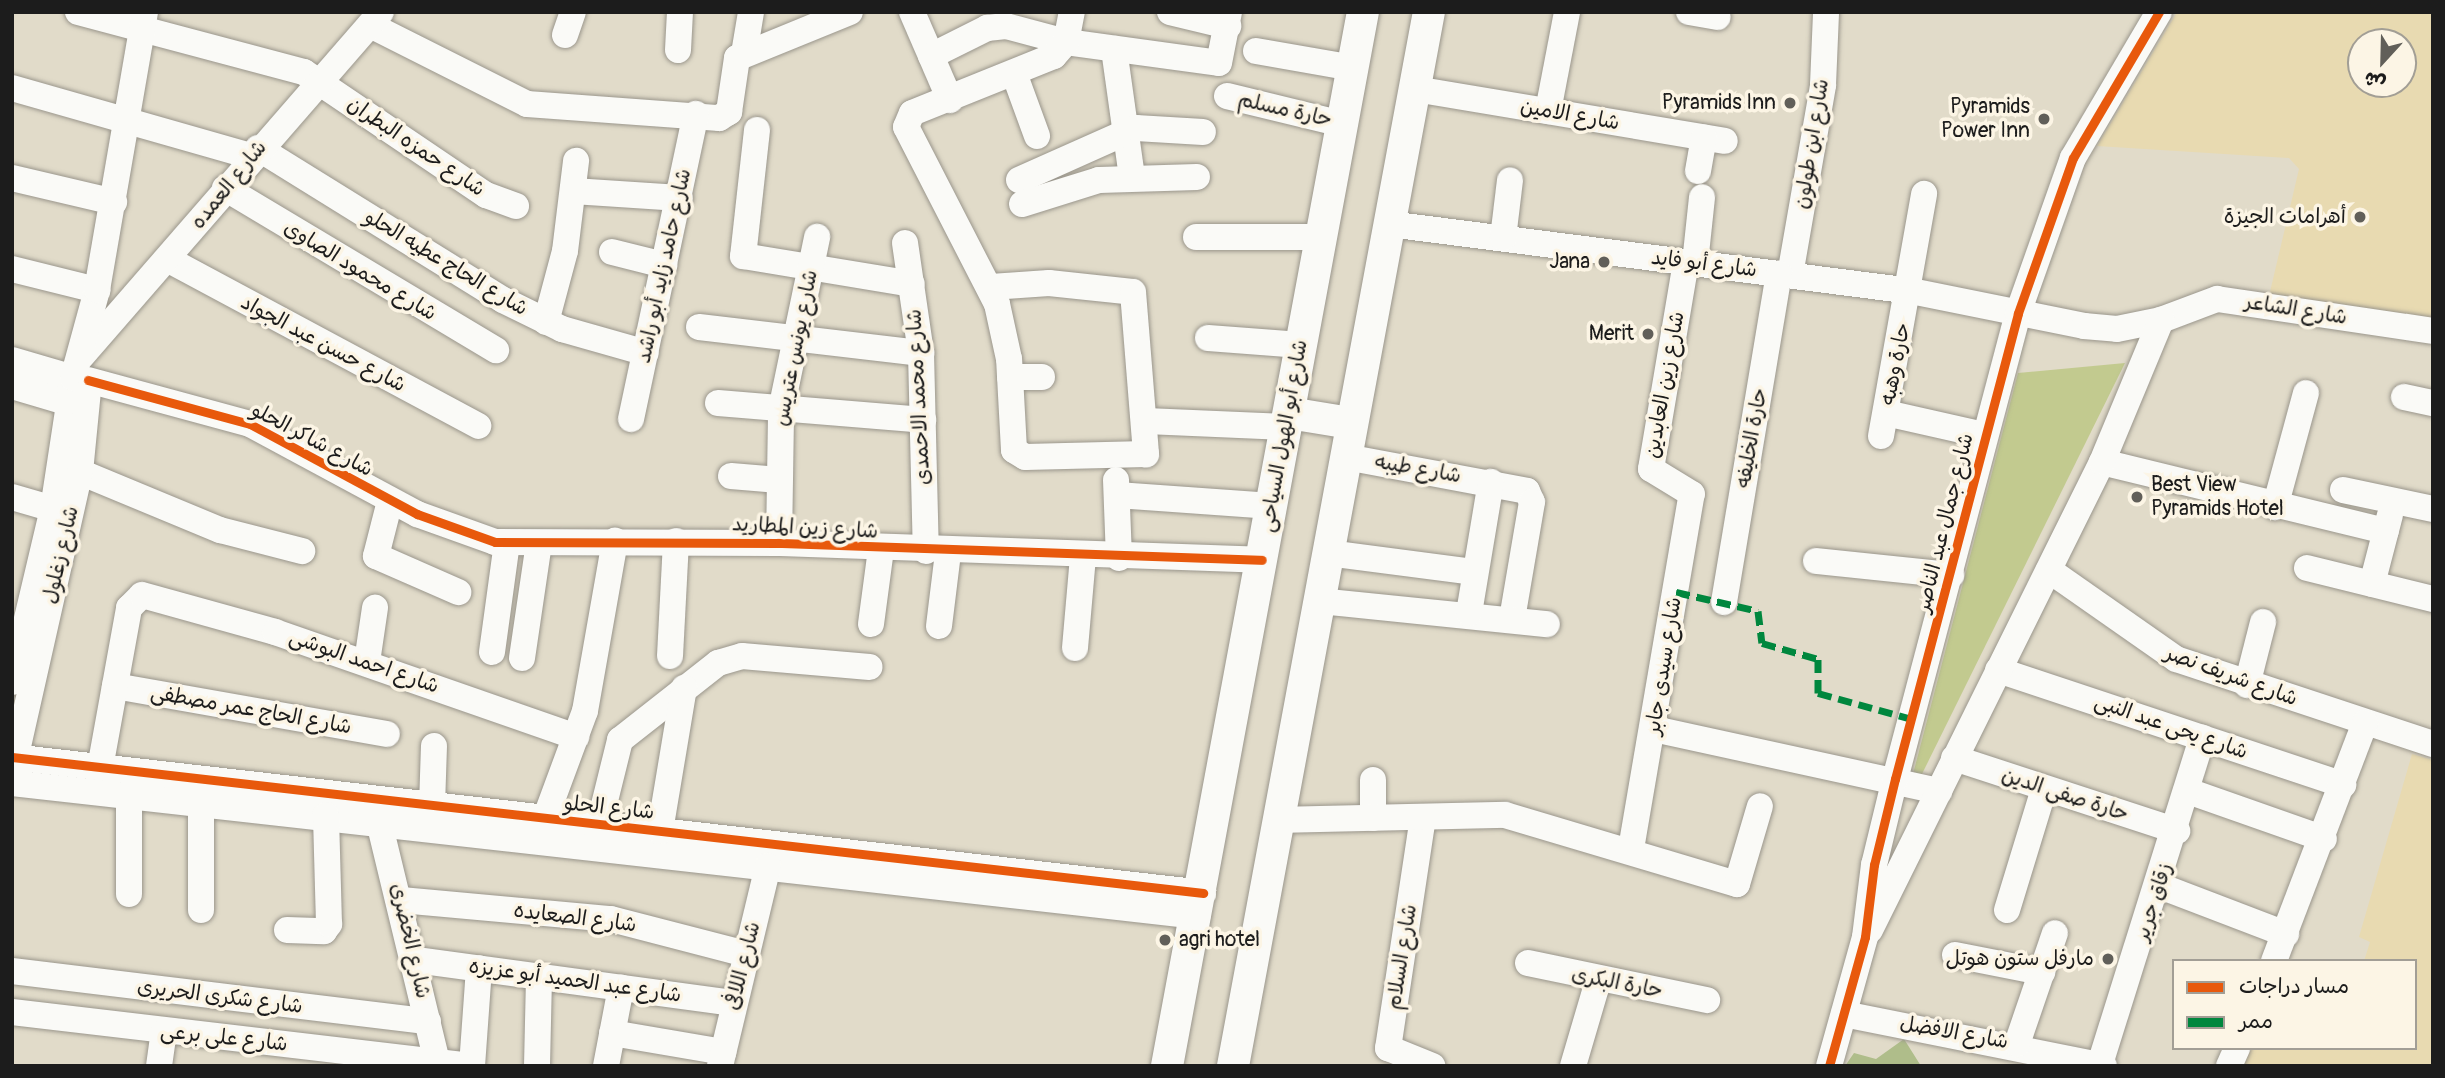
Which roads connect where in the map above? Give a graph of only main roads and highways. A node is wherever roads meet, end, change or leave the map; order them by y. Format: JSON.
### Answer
{"nodes":[{"id":1,"x":1363,"y":12,"type":"edge"},
{"id":2,"x":1429,"y":12,"type":"edge"},
{"id":3,"x":1287,"y":420,"type":"junction"},
{"id":4,"x":1350,"y":423,"type":"junction"},
{"id":5,"x":1167,"y":1066,"type":"edge"},
{"id":6,"x":1233,"y":1066,"type":"edge"}],
"edges":[{"from":1,"to":3,"type":"main road","name":"شارع أبو الهول السياحى"},
{"from":2,"to":4,"type":"main road"},
{"from":3,"to":4,"type":"main road"},
{"from":3,"to":5,"type":"main road","name":"شارع أبو الهول السياحى"},
{"from":4,"to":6,"type":"main road"}]}
